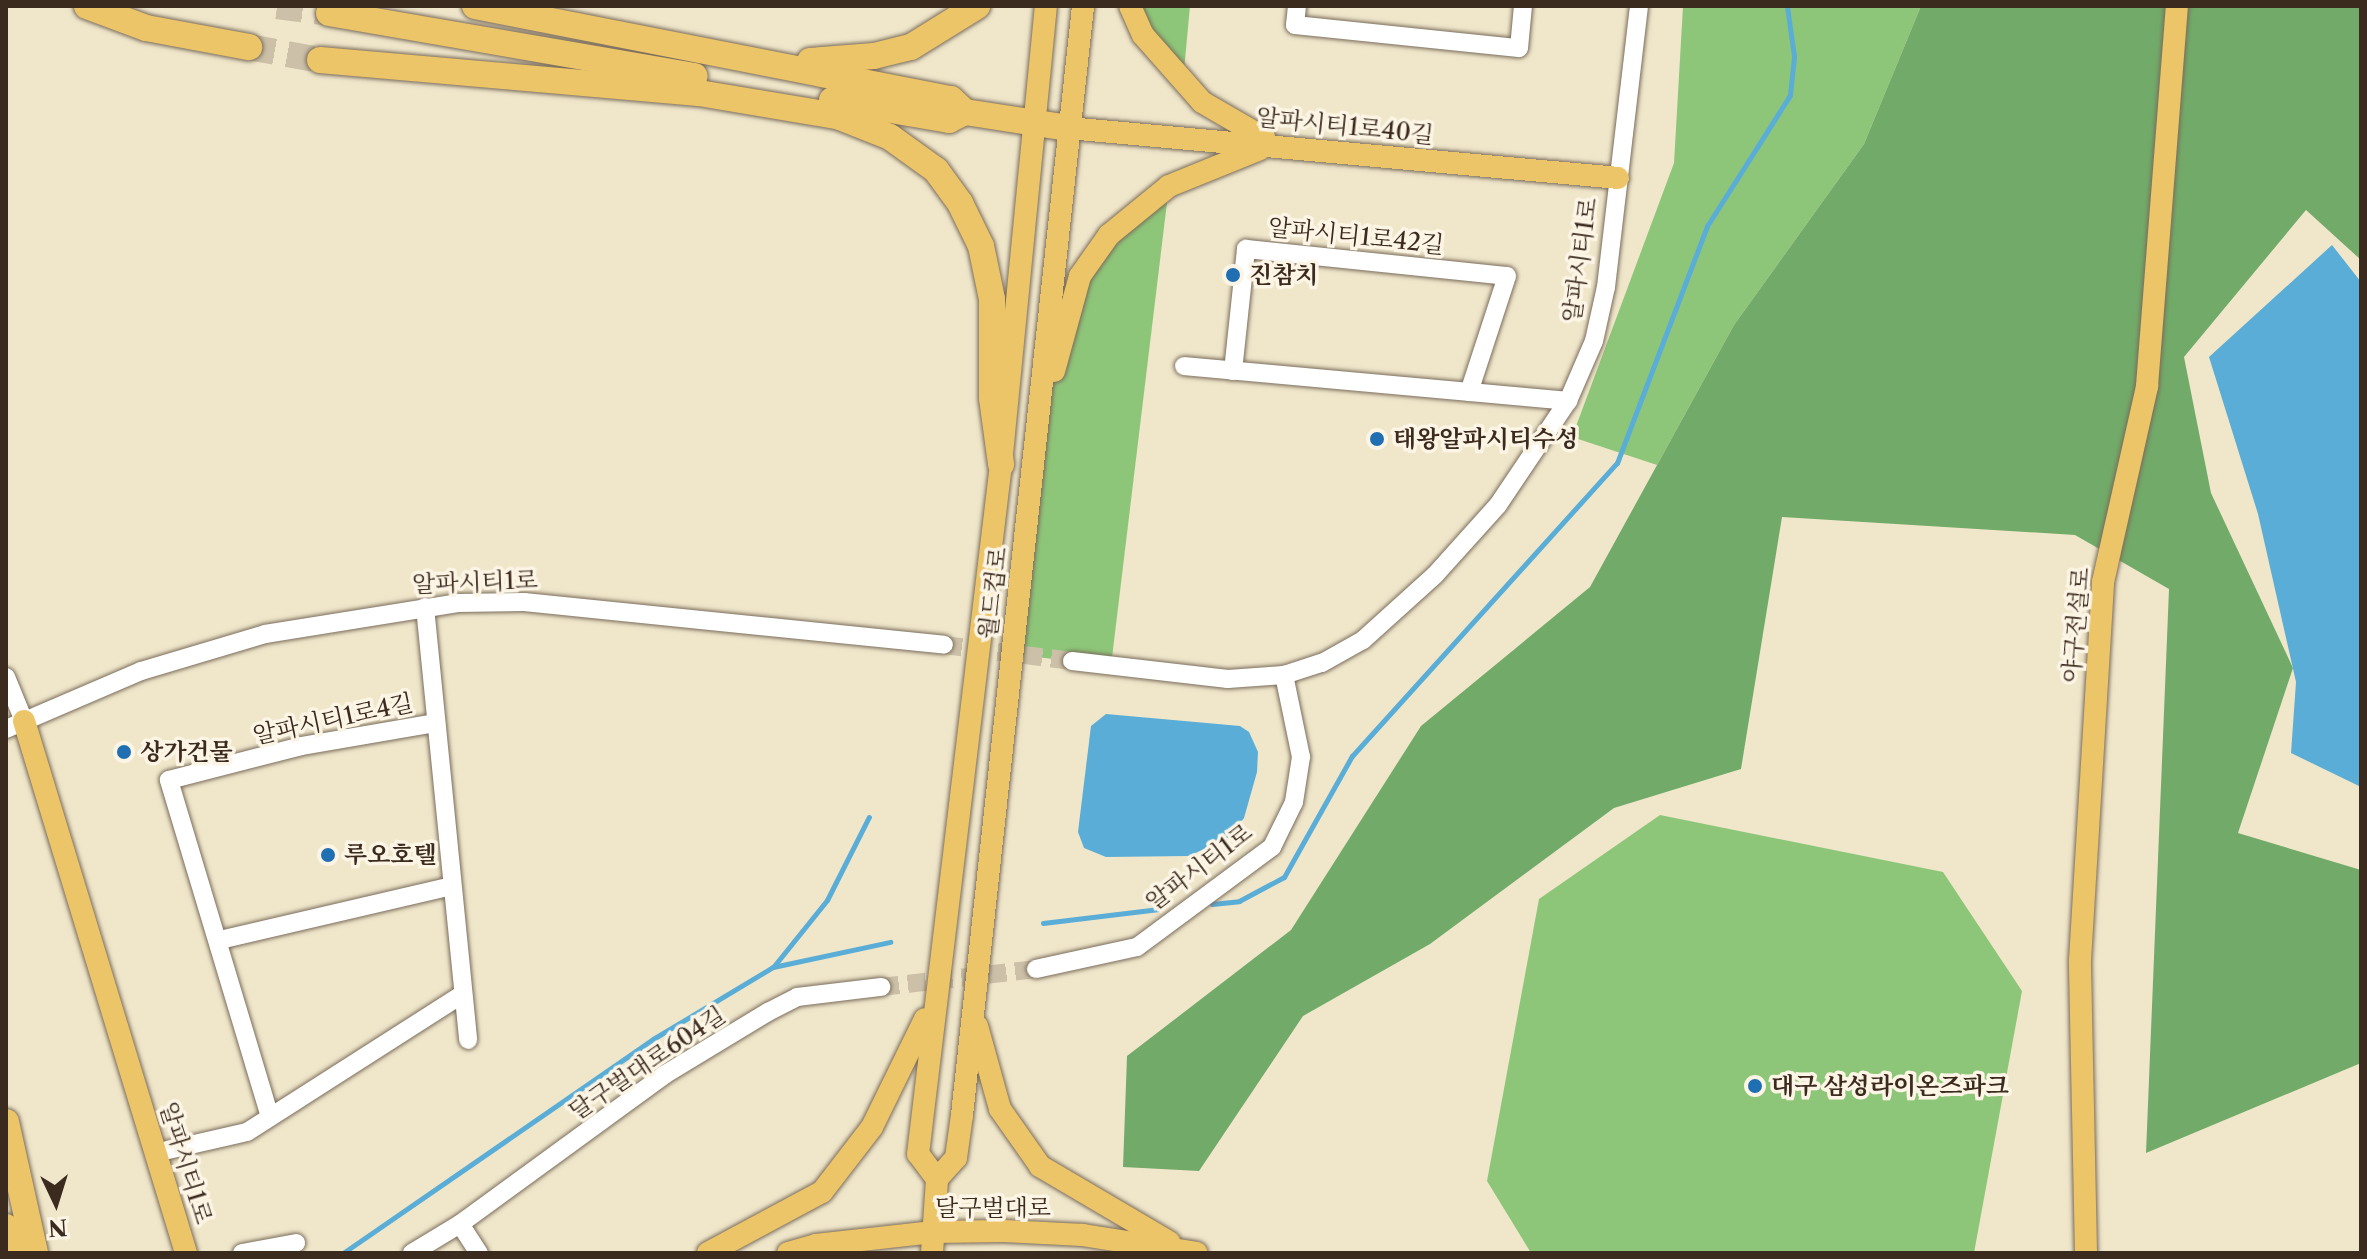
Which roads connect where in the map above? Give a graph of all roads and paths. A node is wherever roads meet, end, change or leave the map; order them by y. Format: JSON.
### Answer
{"nodes":[{"id":1,"x":87,"y":6,"type":"edge"},
{"id":2,"x":475,"y":6,"type":"edge"},
{"id":3,"x":977,"y":6,"type":"edge"},
{"id":4,"x":1046,"y":6,"type":"edge"},
{"id":5,"x":1083,"y":6,"type":"edge"},
{"id":6,"x":1130,"y":6,"type":"edge"},
{"id":7,"x":1297,"y":6,"type":"edge"},
{"id":8,"x":1523,"y":6,"type":"edge"},
{"id":9,"x":1639,"y":6,"type":"edge"},
{"id":10,"x":2177,"y":6,"type":"edge"},
{"id":11,"x":329,"y":13,"type":"dead end"},
{"id":12,"x":249,"y":47,"type":"tunnel mouth"},
{"id":13,"x":320,"y":60,"type":"tunnel mouth"},
{"id":14,"x":774,"y":63,"type":"junction"},
{"id":15,"x":965,"y":112,"type":"junction"},
{"id":16,"x":1035,"y":123,"type":"junction"},
{"id":17,"x":1068,"y":128,"type":"junction"},
{"id":18,"x":1284,"y":146,"type":"junction"},
{"id":19,"x":1618,"y":178,"type":"junction"},
{"id":20,"x":1184,"y":366,"type":"dead end"},
{"id":21,"x":1233,"y":371,"type":"junction"},
{"id":22,"x":1469,"y":392,"type":"junction"},
{"id":23,"x":1568,"y":401,"type":"junction"},
{"id":24,"x":1037,"y":438,"type":"junction"},
{"id":25,"x":1001,"y":464,"type":"junction"},
{"id":26,"x":425,"y":607,"type":"junction"},
{"id":27,"x":944,"y":645,"type":"tunnel mouth"},
{"id":28,"x":1072,"y":661,"type":"tunnel mouth"},
{"id":29,"x":1284,"y":675,"type":"junction"},
{"id":30,"x":6,"y":677,"type":"edge"},
{"id":31,"x":436,"y":723,"type":"junction"},
{"id":32,"x":15,"y":725,"type":"edge"},
{"id":33,"x":452,"y":886,"type":"junction"},
{"id":34,"x":220,"y":940,"type":"junction"},
{"id":35,"x":1036,"y":969,"type":"tunnel mouth"},
{"id":36,"x":881,"y":987,"type":"tunnel mouth"},
{"id":37,"x":463,"y":994,"type":"junction"},
{"id":38,"x":934,"y":996,"type":"junction"},
{"id":39,"x":973,"y":1004,"type":"junction"},
{"id":40,"x":468,"y":1040,"type":"dead end"},
{"id":41,"x":926,"y":1079,"type":"junction"},
{"id":42,"x":962,"y":1115,"type":"junction"},
{"id":43,"x":270,"y":1117,"type":"junction"},
{"id":44,"x":10,"y":1135,"type":"edge"},
{"id":45,"x":155,"y":1153,"type":"junction"},
{"id":46,"x":937,"y":1179,"type":"junction"},
{"id":47,"x":460,"y":1224,"type":"junction"},
{"id":48,"x":6,"y":1227,"type":"edge"},
{"id":49,"x":932,"y":1242,"type":"edge"},
{"id":50,"x":296,"y":1243,"type":"dead end"},
{"id":51,"x":2088,"y":1250,"type":"edge"},
{"id":52,"x":1189,"y":1251,"type":"edge"},
{"id":53,"x":11,"y":1253,"type":"edge"},
{"id":54,"x":35,"y":1253,"type":"edge"},
{"id":55,"x":186,"y":1253,"type":"edge"},
{"id":56,"x":242,"y":1253,"type":"edge"},
{"id":57,"x":412,"y":1253,"type":"edge"},
{"id":58,"x":479,"y":1253,"type":"edge"},
{"id":59,"x":708,"y":1253,"type":"edge"},
{"id":60,"x":788,"y":1253,"type":"edge"}],
"edges":[{"from":1,"to":12,"type":"highway"},
{"from":2,"to":14,"type":"highway"},
{"from":3,"to":14,"type":"highway"},
{"from":4,"to":16,"type":"main road","name":"월드컵로"},
{"from":5,"to":17,"type":"main road","name":"월드컵로"},
{"from":6,"to":18,"type":"main road"},
{"from":7,"to":8,"type":"street"},
{"from":9,"to":19,"type":"street","name":"알파시티1로"},
{"from":10,"to":51,"type":"main road","name":"야구전설로"},
{"from":11,"to":15,"type":"highway"},
{"from":13,"to":25,"type":"highway"},
{"from":14,"to":15,"type":"highway"},
{"from":15,"to":16,"type":"highway"},
{"from":16,"to":17,"type":"highway"},
{"from":16,"to":25,"type":"main road","name":"월드컵로"},
{"from":17,"to":18,"type":"main road","name":"알파시티1로40길"},
{"from":17,"to":24,"type":"main road","name":"월드컵로"},
{"from":18,"to":19,"type":"main road","name":"알파시티1로40길"},
{"from":18,"to":24,"type":"main road"},
{"from":19,"to":23,"type":"street","name":"알파시티1로"},
{"from":20,"to":21,"type":"street"},
{"from":21,"to":22,"type":"street"},
{"from":21,"to":22,"type":"street","name":"알파시티1로42길"},
{"from":22,"to":23,"type":"street"},
{"from":23,"to":29,"type":"street","name":"알파시티1로"},
{"from":24,"to":39,"type":"main road","name":"월드컵로"},
{"from":25,"to":38,"type":"main road","name":"월드컵로"},
{"from":26,"to":27,"type":"street","name":"알파시티1로"},
{"from":26,"to":31,"type":"street","name":"알파시티1로4길"},
{"from":26,"to":32,"type":"street","name":"알파시티1로"},
{"from":28,"to":29,"type":"street","name":"알파시티1로"},
{"from":29,"to":35,"type":"street","name":"알파시티1로"},
{"from":30,"to":32,"type":"street","name":"알파시티1로"},
{"from":31,"to":33,"type":"street","name":"알파시티1로4길"},
{"from":31,"to":34,"type":"street","name":"알파시티1로4길"},
{"from":32,"to":45,"type":"main road","name":"알파시티1로"},
{"from":33,"to":34,"type":"street"},
{"from":33,"to":37,"type":"street","name":"알파시티1로4길"},
{"from":34,"to":43,"type":"street","name":"알파시티1로4길"},
{"from":36,"to":47,"type":"street","name":"달구벌대로604길"},
{"from":37,"to":40,"type":"street","name":"알파시티1로4길"},
{"from":37,"to":43,"type":"street"},
{"from":38,"to":41,"type":"main road","name":"월드컵로"},
{"from":38,"to":59,"type":"main road"},
{"from":39,"to":42,"type":"main road","name":"월드컵로"},
{"from":39,"to":52,"type":"main road"},
{"from":41,"to":42,"type":"main road"},
{"from":41,"to":46,"type":"main road","name":"월드컵로"},
{"from":42,"to":46,"type":"main road","name":"월드컵로"},
{"from":43,"to":45,"type":"street"},
{"from":44,"to":54,"type":"highway"},
{"from":45,"to":55,"type":"main road","name":"알파시티1로"},
{"from":46,"to":49,"type":"main road","name":"월드컵로"},
{"from":47,"to":57,"type":"street","name":"달구벌대로604길"},
{"from":47,"to":58,"type":"street"},
{"from":48,"to":53,"type":"highway"},
{"from":49,"to":52,"type":"main road","name":"달구벌대로"},
{"from":49,"to":60,"type":"main road","name":"달구벌대로"},
{"from":50,"to":56,"type":"street"}]}
